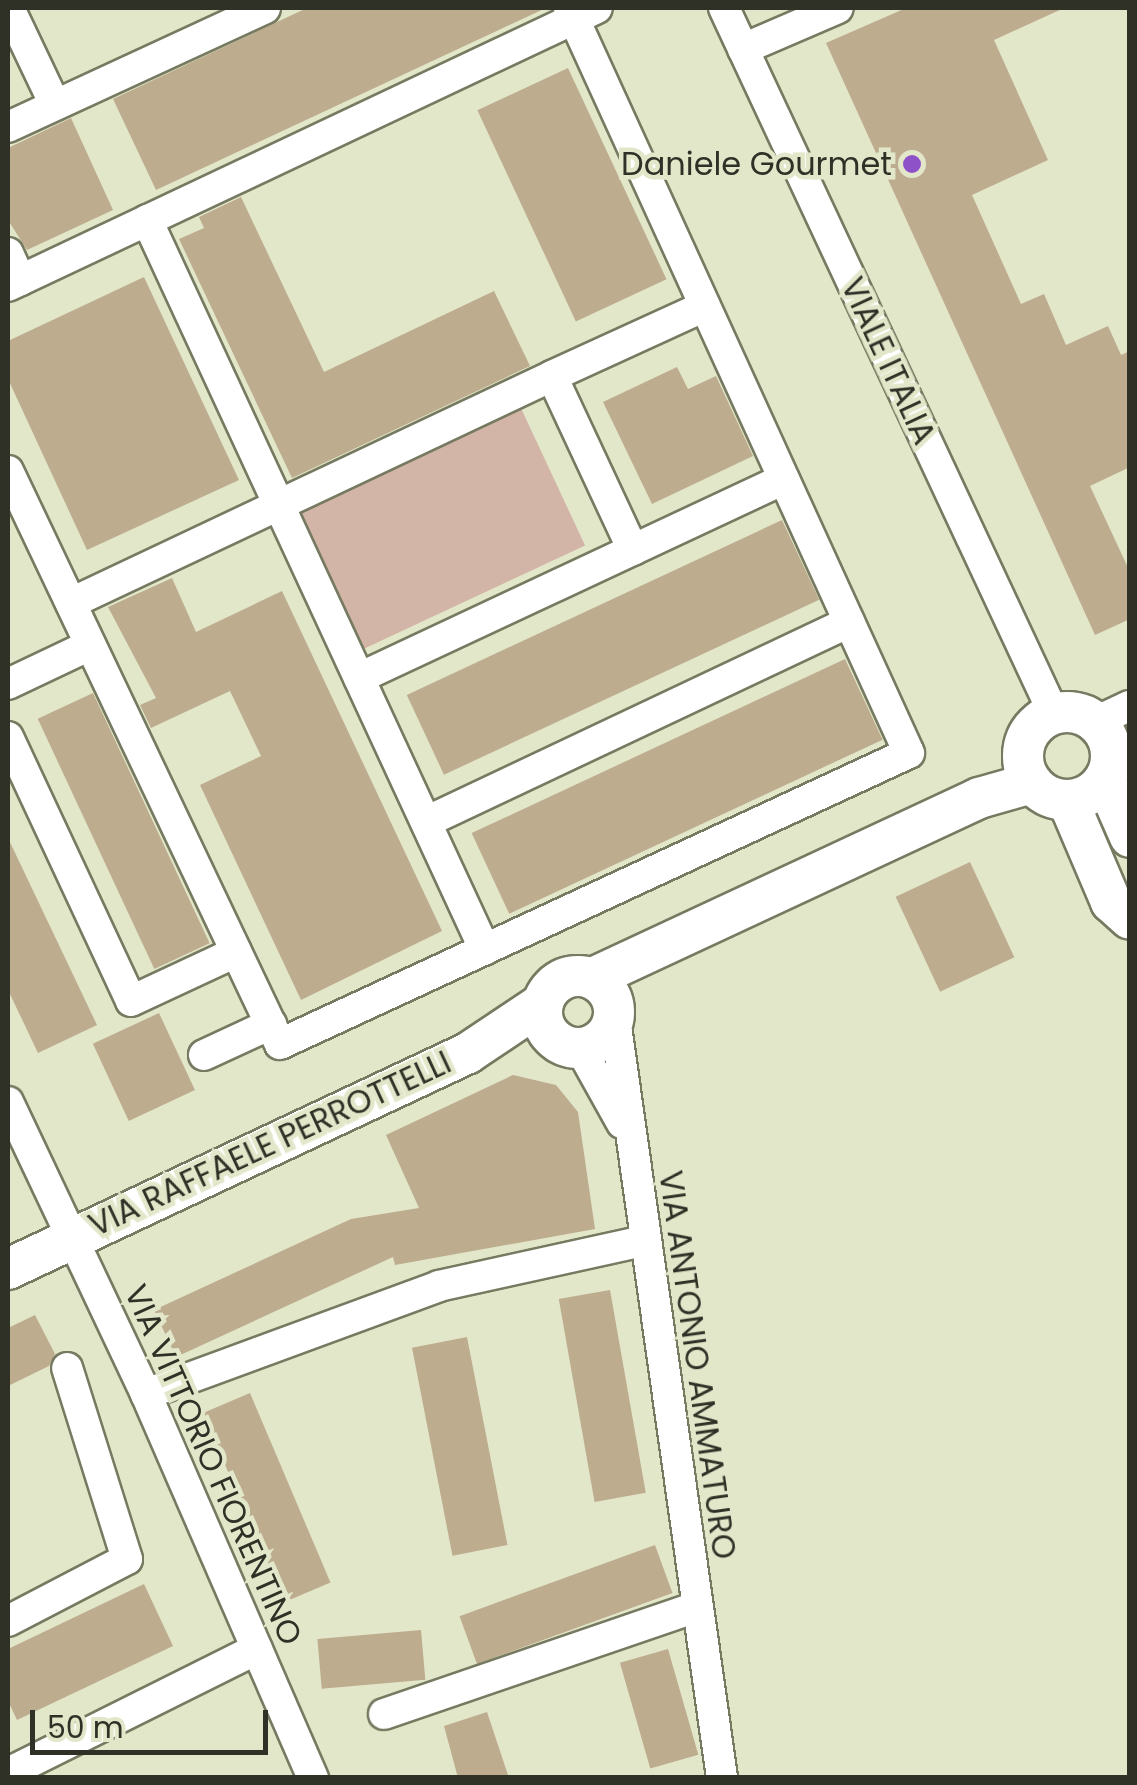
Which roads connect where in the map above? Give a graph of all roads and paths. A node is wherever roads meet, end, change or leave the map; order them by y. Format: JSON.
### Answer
{"nodes":[{"id":1,"x":10,"y":8,"type":"edge"},
{"id":2,"x":265,"y":8,"type":"edge"},
{"id":3,"x":724,"y":8,"type":"edge"},
{"id":4,"x":838,"y":8,"type":"edge"},
{"id":5,"x":580,"y":11,"type":"edge"},
{"id":6,"x":743,"y":49,"type":"junction"},
{"id":7,"x":55,"y":105,"type":"junction"},
{"id":8,"x":8,"y":127,"type":"edge"},
{"id":9,"x":148,"y":220,"type":"junction"},
{"id":10,"x":12,"y":273,"type":"edge"},
{"id":11,"x":705,"y":306,"type":"junction"},
{"id":12,"x":552,"y":376,"type":"junction"},
{"id":13,"x":8,"y":471,"type":"edge"},
{"id":14,"x":784,"y":479,"type":"junction"},
{"id":15,"x":279,"y":504,"type":"junction"},
{"id":16,"x":633,"y":550,"type":"junction"},
{"id":17,"x":71,"y":603,"type":"junction"},
{"id":18,"x":849,"y":622,"type":"junction"},
{"id":19,"x":90,"y":645,"type":"junction"},
{"id":20,"x":359,"y":678,"type":"junction"},
{"id":21,"x":8,"y":684,"type":"edge"},
{"id":22,"x":1054,"y":714,"type":"junction"},
{"id":23,"x":1112,"y":714,"type":"edge"},
{"id":24,"x":8,"y":737,"type":"edge"},
{"id":25,"x":1105,"y":780,"type":"junction"},
{"id":26,"x":1032,"y":782,"type":"junction"},
{"id":27,"x":1068,"y":800,"type":"junction"},
{"id":28,"x":426,"y":822,"type":"junction"},
{"id":29,"x":1130,"y":836,"type":"edge"},
{"id":30,"x":1130,"y":919,"type":"edge"},
{"id":31,"x":485,"y":950,"type":"junction"},
{"id":32,"x":236,"y":952,"type":"junction"},
{"id":33,"x":606,"y":997,"type":"junction"},
{"id":34,"x":271,"y":1024,"type":"junction"},
{"id":35,"x":558,"y":1028,"type":"junction"},
{"id":36,"x":204,"y":1054,"type":"dead end"},
{"id":37,"x":8,"y":1102,"type":"edge"},
{"id":38,"x":628,"y":1134,"type":"junction"},
{"id":39,"x":72,"y":1236,"type":"junction"},
{"id":40,"x":644,"y":1240,"type":"junction"},
{"id":41,"x":8,"y":1268,"type":"edge"},
{"id":42,"x":67,"y":1368,"type":"dead end"},
{"id":43,"x":146,"y":1394,"type":"junction"},
{"id":44,"x":696,"y":1607,"type":"junction"},
{"id":45,"x":8,"y":1621,"type":"edge"},
{"id":46,"x":257,"y":1648,"type":"junction"},
{"id":47,"x":384,"y":1714,"type":"dead end"},
{"id":48,"x":8,"y":1773,"type":"edge"},
{"id":49,"x":721,"y":1777,"type":"edge"},
{"id":50,"x":312,"y":1778,"type":"edge"}],
"edges":[{"from":1,"to":7,"type":"street"},
{"from":2,"to":7,"type":"street"},
{"from":3,"to":6,"type":"street","name":"VIALE ITALIA"},
{"from":4,"to":6,"type":"street"},
{"from":5,"to":9,"type":"street"},
{"from":5,"to":11,"type":"street"},
{"from":6,"to":22,"type":"street","name":"VIALE ITALIA"},
{"from":7,"to":8,"type":"street"},
{"from":9,"to":10,"type":"street"},
{"from":9,"to":15,"type":"street"},
{"from":11,"to":12,"type":"street"},
{"from":11,"to":14,"type":"street"},
{"from":12,"to":15,"type":"street"},
{"from":12,"to":16,"type":"street"},
{"from":13,"to":17,"type":"street"},
{"from":14,"to":16,"type":"street"},
{"from":14,"to":18,"type":"street"},
{"from":15,"to":17,"type":"street"},
{"from":15,"to":20,"type":"street"},
{"from":16,"to":20,"type":"street"},
{"from":17,"to":19,"type":"street"},
{"from":18,"to":28,"type":"street"},
{"from":18,"to":31,"type":"street"},
{"from":19,"to":21,"type":"street"},
{"from":19,"to":32,"type":"street"},
{"from":20,"to":28,"type":"street"},
{"from":22,"to":23,"type":"main road"},
{"from":22,"to":26,"type":"main road"},
{"from":23,"to":25,"type":"main road"},
{"from":24,"to":32,"type":"street"},
{"from":25,"to":27,"type":"main road"},
{"from":25,"to":29,"type":"main road"},
{"from":26,"to":27,"type":"main road"},
{"from":26,"to":33,"type":"main road"},
{"from":27,"to":30,"type":"main road"},
{"from":28,"to":31,"type":"street"},
{"from":31,"to":34,"type":"street"},
{"from":32,"to":34,"type":"street"},
{"from":33,"to":35,"type":"main road"},
{"from":33,"to":35,"type":"main road"},
{"from":33,"to":38,"type":"street","name":"VIA ANTONIO AMMATURO"},
{"from":34,"to":36,"type":"street"},
{"from":35,"to":38,"type":"street"},
{"from":35,"to":39,"type":"main road","name":"VIA RAFFAELE PERROTTELLI"},
{"from":37,"to":39,"type":"street","name":"VIA VITTORIO FIORENTINO"},
{"from":38,"to":40,"type":"street","name":"VIA ANTONIO AMMATURO"},
{"from":39,"to":41,"type":"main road","name":"VIA RAFFAELE PERROTTELLI"},
{"from":39,"to":43,"type":"street","name":"VIA VITTORIO FIORENTINO"},
{"from":40,"to":43,"type":"street"},
{"from":40,"to":44,"type":"street","name":"VIA ANTONIO AMMATURO"},
{"from":42,"to":45,"type":"street"},
{"from":43,"to":46,"type":"street","name":"VIA VITTORIO FIORENTINO"},
{"from":44,"to":47,"type":"street","name":"VIA ANTONIO AMMATURO"},
{"from":44,"to":49,"type":"street","name":"VIA ANTONIO AMMATURO"},
{"from":46,"to":48,"type":"street"},
{"from":46,"to":50,"type":"street","name":"VIA VITTORIO FIORENTINO"}]}
